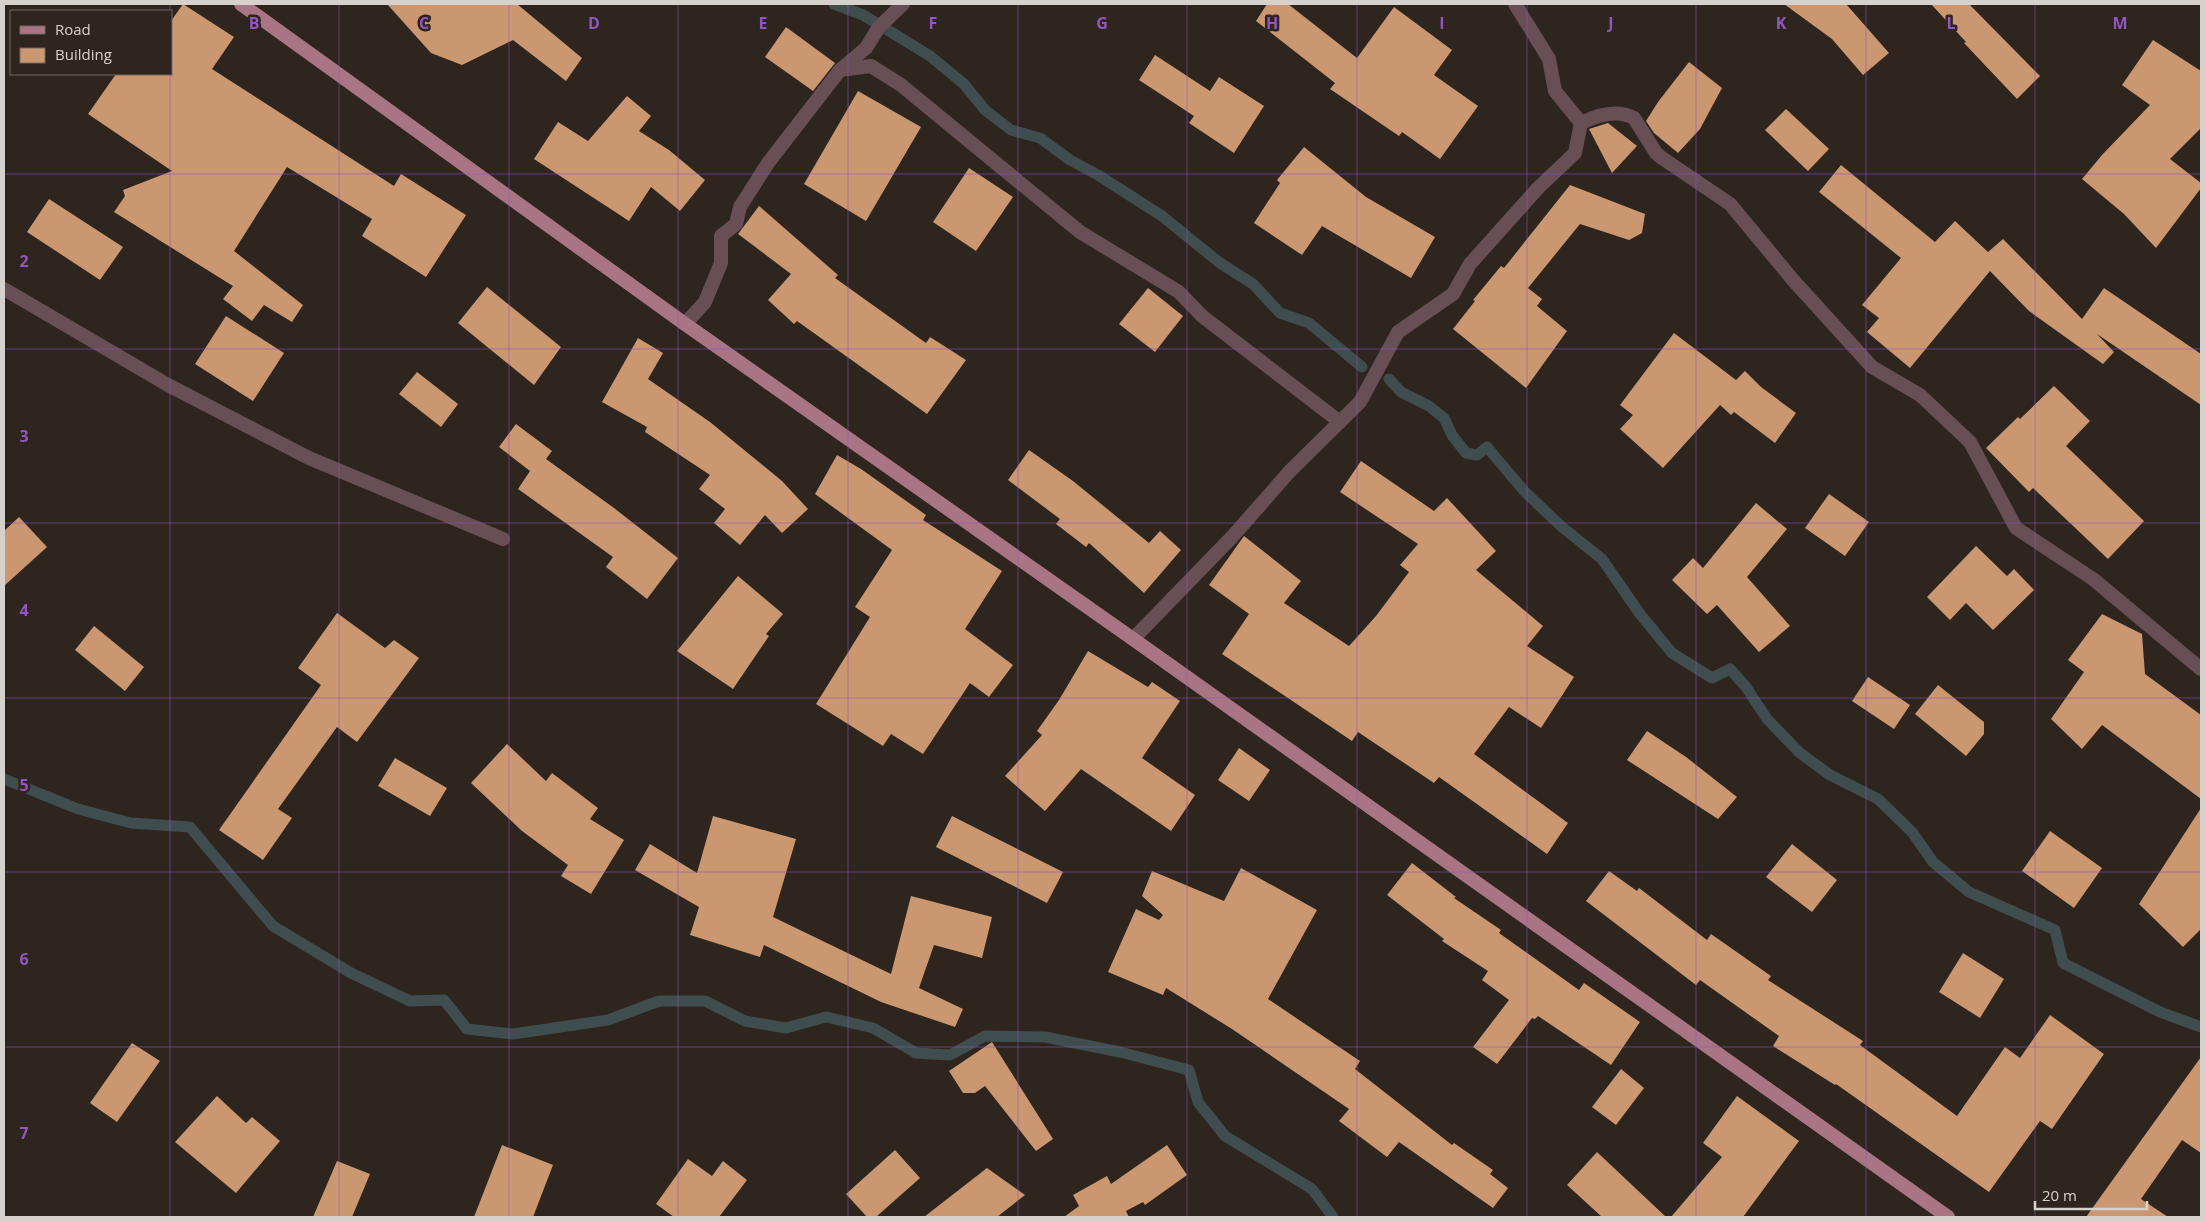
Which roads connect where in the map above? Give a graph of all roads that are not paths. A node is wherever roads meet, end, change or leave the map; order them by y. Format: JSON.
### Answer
{"nodes":[{"id":1,"x":241,"y":4,"type":"edge"},
{"id":2,"x":903,"y":4,"type":"edge"},
{"id":3,"x":1514,"y":4,"type":"edge"},
{"id":4,"x":840,"y":70,"type":"junction"},
{"id":5,"x":1581,"y":123,"type":"junction"},
{"id":6,"x":4,"y":290,"type":"edge"},
{"id":7,"x":685,"y":324,"type":"junction"},
{"id":8,"x":1340,"y":422,"type":"junction"},
{"id":9,"x":503,"y":539,"type":"dead end"},
{"id":10,"x":1133,"y":639,"type":"junction"},
{"id":11,"x":2201,"y":669,"type":"edge"},
{"id":12,"x":1948,"y":1217,"type":"edge"}],
"edges":[{"from":1,"to":7,"type":"main road"},
{"from":2,"to":4,"type":"street"},
{"from":3,"to":5,"type":"street"},
{"from":4,"to":7,"type":"street"},
{"from":4,"to":8,"type":"street"},
{"from":5,"to":8,"type":"street"},
{"from":5,"to":11,"type":"street"},
{"from":6,"to":9,"type":"street"},
{"from":7,"to":10,"type":"main road"},
{"from":8,"to":10,"type":"street"},
{"from":10,"to":12,"type":"main road"}]}
